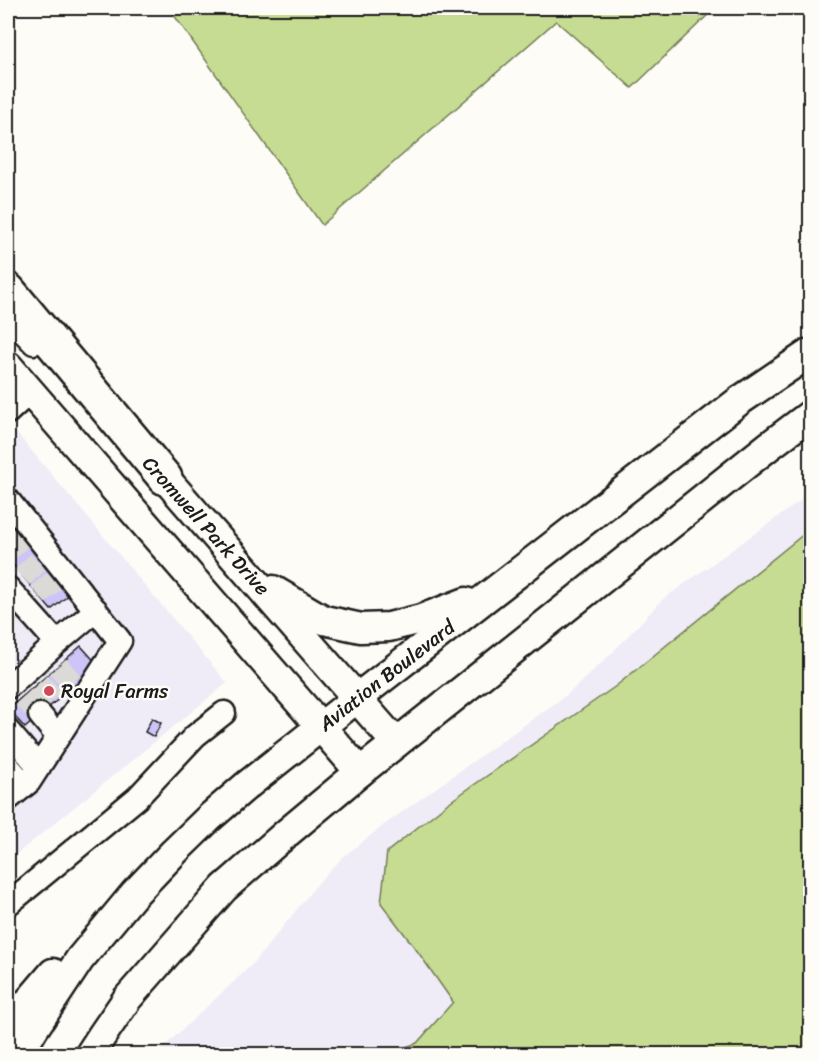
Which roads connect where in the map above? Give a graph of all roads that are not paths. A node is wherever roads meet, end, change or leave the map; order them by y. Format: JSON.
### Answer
{"nodes":[{"id":1,"x":8,"y":291,"type":"edge"},
{"id":2,"x":8,"y":316,"type":"edge"},
{"id":3,"x":810,"y":353,"type":"edge"},
{"id":4,"x":8,"y":366,"type":"edge"},
{"id":5,"x":31,"y":391,"type":"junction"},
{"id":6,"x":8,"y":412,"type":"edge"},
{"id":7,"x":810,"y":415,"type":"edge"},
{"id":8,"x":165,"y":478,"type":"junction"},
{"id":9,"x":8,"y":500,"type":"edge"},
{"id":10,"x":253,"y":579,"type":"junction"},
{"id":11,"x":13,"y":585,"type":"edge"},
{"id":12,"x":496,"y":590,"type":"junction"},
{"id":13,"x":96,"y":610,"type":"junction"},
{"id":14,"x":54,"y":654,"type":"junction"},
{"id":15,"x":22,"y":684,"type":"edge"},
{"id":16,"x":357,"y":698,"type":"junction"},
{"id":17,"x":224,"y":713,"type":"dead end"},
{"id":18,"x":321,"y":726,"type":"junction"},
{"id":19,"x":8,"y":731,"type":"edge"},
{"id":20,"x":396,"y":743,"type":"junction"},
{"id":21,"x":8,"y":766,"type":"edge"},
{"id":22,"x":39,"y":767,"type":"junction"},
{"id":23,"x":360,"y":772,"type":"junction"},
{"id":24,"x":16,"y":792,"type":"edge"},
{"id":25,"x":134,"y":894,"type":"junction"},
{"id":26,"x":8,"y":904,"type":"edge"},
{"id":27,"x":8,"y":1026,"type":"edge"},
{"id":28,"x":19,"y":1054,"type":"edge"},
{"id":29,"x":90,"y":1054,"type":"edge"}],
"edges":[{"from":1,"to":8,"type":"highway"},
{"from":2,"to":8,"type":"street","name":"Cromwell Park Drive"},
{"from":3,"to":12,"type":"main road","name":"Aviation Boulevard"},
{"from":4,"to":5,"type":"main road"},
{"from":5,"to":6,"type":"street"},
{"from":5,"to":18,"type":"main road"},
{"from":7,"to":20,"type":"main road"},
{"from":8,"to":10,"type":"main road","name":"Cromwell Park Drive"},
{"from":9,"to":13,"type":"street"},
{"from":10,"to":12,"type":"main road"},
{"from":10,"to":16,"type":"main road","name":"Cromwell Park Drive"},
{"from":11,"to":14,"type":"street"},
{"from":12,"to":16,"type":"main road","name":"Aviation Boulevard"},
{"from":13,"to":14,"type":"street"},
{"from":13,"to":22,"type":"street"},
{"from":14,"to":15,"type":"street"},
{"from":16,"to":18,"type":"main road","name":"Aviation Boulevard"},
{"from":16,"to":20,"type":"main road","name":"Cromwell Park Drive"},
{"from":17,"to":26,"type":"street"},
{"from":18,"to":23,"type":"main road"},
{"from":18,"to":25,"type":"main road","name":"Aviation Boulevard"},
{"from":19,"to":22,"type":"street"},
{"from":20,"to":23,"type":"main road"},
{"from":21,"to":24,"type":"street"},
{"from":22,"to":24,"type":"street"},
{"from":23,"to":29,"type":"main road"},
{"from":25,"to":27,"type":"main road"},
{"from":25,"to":28,"type":"main road","name":"Aviation Boulevard"}]}
